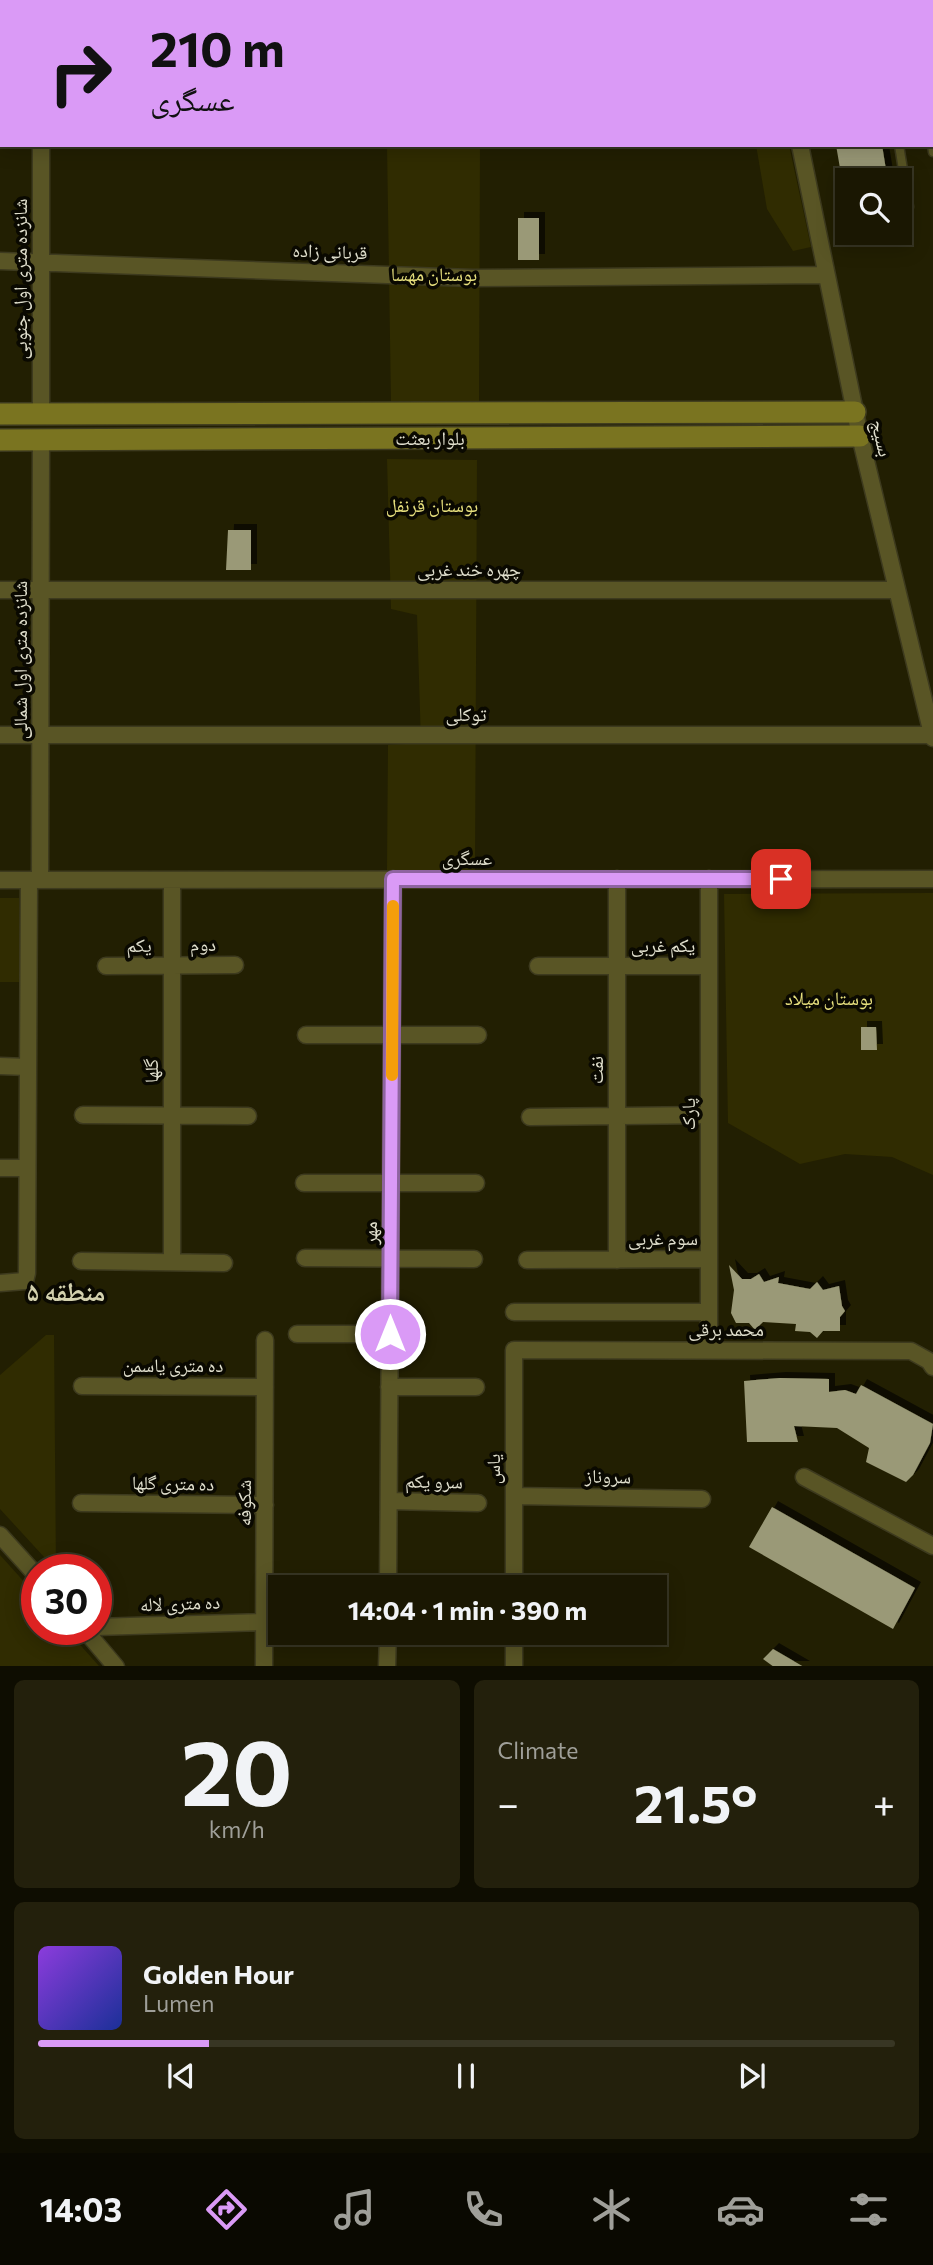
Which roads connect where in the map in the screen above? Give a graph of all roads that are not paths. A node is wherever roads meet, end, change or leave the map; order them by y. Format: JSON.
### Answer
{"nodes":[{"id":1,"x":41,"y":147,"type":"edge"},
{"id":2,"x":800,"y":147,"type":"edge"},
{"id":3,"x":899,"y":147,"type":"edge"},
{"id":4,"x":903,"y":168,"type":"edge"},
{"id":5,"x":0,"y":261,"type":"edge"},
{"id":6,"x":41,"y":261,"type":"junction"},
{"id":7,"x":826,"y":275,"type":"junction"},
{"id":8,"x":855,"y":412,"type":"junction"},
{"id":9,"x":0,"y":414,"type":"edge"},
{"id":10,"x":41,"y":414,"type":"junction"},
{"id":11,"x":860,"y":436,"type":"junction"},
{"id":12,"x":0,"y":440,"type":"edge"},
{"id":13,"x":41,"y":440,"type":"junction"},
{"id":14,"x":0,"y":590,"type":"edge"},
{"id":15,"x":41,"y":590,"type":"junction"},
{"id":16,"x":897,"y":590,"type":"junction"},
{"id":17,"x":0,"y":735,"type":"edge"},
{"id":18,"x":40,"y":735,"type":"junction"},
{"id":19,"x":933,"y":736,"type":"edge"},
{"id":20,"x":34,"y":879,"type":"junction"},
{"id":21,"x":393,"y":879,"type":"junction"},
{"id":22,"x":617,"y":879,"type":"junction"},
{"id":23,"x":709,"y":879,"type":"junction"},
{"id":24,"x":933,"y":879,"type":"edge"},
{"id":25,"x":0,"y":880,"type":"edge"},
{"id":26,"x":172,"y":880,"type":"junction"},
{"id":27,"x":235,"y":965,"type":"dead end"},
{"id":28,"x":617,"y":965,"type":"junction"},
{"id":29,"x":106,"y":966,"type":"dead end"},
{"id":30,"x":172,"y":966,"type":"junction"},
{"id":31,"x":538,"y":966,"type":"dead end"},
{"id":32,"x":709,"y":966,"type":"junction"},
{"id":33,"x":306,"y":1035,"type":"dead end"},
{"id":34,"x":392,"y":1035,"type":"junction"},
{"id":35,"x":478,"y":1035,"type":"dead end"},
{"id":36,"x":0,"y":1066,"type":"edge"},
{"id":37,"x":28,"y":1067,"type":"junction"},
{"id":38,"x":83,"y":1115,"type":"dead end"},
{"id":39,"x":172,"y":1115,"type":"junction"},
{"id":40,"x":709,"y":1115,"type":"junction"},
{"id":41,"x":248,"y":1116,"type":"dead end"},
{"id":42,"x":617,"y":1116,"type":"junction"},
{"id":43,"x":530,"y":1117,"type":"dead end"},
{"id":44,"x":0,"y":1168,"type":"edge"},
{"id":45,"x":27,"y":1168,"type":"junction"},
{"id":46,"x":304,"y":1183,"type":"dead end"},
{"id":47,"x":391,"y":1183,"type":"junction"},
{"id":48,"x":476,"y":1183,"type":"dead end"},
{"id":49,"x":305,"y":1258,"type":"dead end"},
{"id":50,"x":390,"y":1259,"type":"junction"},
{"id":51,"x":474,"y":1259,"type":"dead end"},
{"id":52,"x":709,"y":1259,"type":"junction"},
{"id":53,"x":527,"y":1260,"type":"dead end"},
{"id":54,"x":617,"y":1260,"type":"junction"},
{"id":55,"x":81,"y":1261,"type":"dead end"},
{"id":56,"x":172,"y":1262,"type":"junction"},
{"id":57,"x":224,"y":1263,"type":"dead end"},
{"id":58,"x":0,"y":1283,"type":"edge"},
{"id":59,"x":514,"y":1312,"type":"dead end"},
{"id":60,"x":709,"y":1312,"type":"junction"},
{"id":61,"x":297,"y":1334,"type":"dead end"},
{"id":62,"x":390,"y":1334,"type":"junction"},
{"id":63,"x":265,"y":1340,"type":"dead end"},
{"id":64,"x":514,"y":1350,"type":"joint"},
{"id":65,"x":709,"y":1350,"type":"junction"},
{"id":66,"x":933,"y":1367,"type":"edge"},
{"id":67,"x":82,"y":1385,"type":"dead end"},
{"id":68,"x":265,"y":1387,"type":"junction"},
{"id":69,"x":389,"y":1387,"type":"junction"},
{"id":70,"x":476,"y":1387,"type":"dead end"},
{"id":71,"x":804,"y":1478,"type":"dead end"},
{"id":72,"x":514,"y":1496,"type":"junction"},
{"id":73,"x":702,"y":1499,"type":"dead end"},
{"id":74,"x":388,"y":1501,"type":"junction"},
{"id":75,"x":81,"y":1503,"type":"dead end"},
{"id":76,"x":478,"y":1503,"type":"dead end"},
{"id":77,"x":265,"y":1504,"type":"junction"},
{"id":78,"x":0,"y":1535,"type":"edge"},
{"id":79,"x":933,"y":1546,"type":"edge"},
{"id":80,"x":21,"y":1558,"type":"edge"},
{"id":81,"x":388,"y":1575,"type":"edge"},
{"id":82,"x":514,"y":1575,"type":"edge"},
{"id":83,"x":264,"y":1622,"type":"junction"},
{"id":84,"x":112,"y":1627,"type":"edge"},
{"id":85,"x":97,"y":1645,"type":"edge"},
{"id":86,"x":388,"y":1645,"type":"edge"},
{"id":87,"x":514,"y":1645,"type":"edge"},
{"id":88,"x":115,"y":1666,"type":"edge"},
{"id":89,"x":264,"y":1666,"type":"edge"},
{"id":90,"x":387,"y":1666,"type":"edge"},
{"id":91,"x":514,"y":1666,"type":"edge"}],
"edges":[{"from":1,"to":6,"type":"street","name":"شانزده متری اول جنوبی"},
{"from":2,"to":7,"type":"street","name":"بسیج"},
{"from":3,"to":4,"type":"lane"},
{"from":5,"to":6,"type":"street","name":"قربانی زاده"},
{"from":6,"to":7,"type":"street","name":"قربانی زاده"},
{"from":6,"to":10,"type":"street","name":"شانزده متری اول جنوبی"},
{"from":7,"to":8,"type":"street","name":"بسیج"},
{"from":8,"to":10,"type":"street","name":"بلوار بعثت"},
{"from":8,"to":11,"type":"street","name":"بسیج"},
{"from":9,"to":10,"type":"street","name":"بلوار بعثت"},
{"from":10,"to":13,"type":"street"},
{"from":11,"to":13,"type":"street","name":"بلوار بعثت"},
{"from":11,"to":16,"type":"street","name":"بسیج"},
{"from":12,"to":13,"type":"street","name":"بلوار بعثت"},
{"from":13,"to":15,"type":"street","name":"شانزده متری اول شمالی"},
{"from":14,"to":15,"type":"street","name":"چهره خند غربی"},
{"from":15,"to":16,"type":"street","name":"چهره خند غربی"},
{"from":15,"to":18,"type":"street","name":"شانزده متری اول شمالی"},
{"from":16,"to":19,"type":"street","name":"بسیج"},
{"from":17,"to":18,"type":"street","name":"توکلی"},
{"from":18,"to":19,"type":"street","name":"توکلی"},
{"from":18,"to":20,"type":"street","name":"شانزده متری اول شمالی"},
{"from":20,"to":25,"type":"street","name":"عسگری"},
{"from":20,"to":26,"type":"street","name":"عسگری"},
{"from":20,"to":37,"type":"street","name":"شانزده متری اول شمالی"},
{"from":21,"to":22,"type":"street","name":"عسگری"},
{"from":21,"to":26,"type":"street","name":"عسگری"},
{"from":21,"to":34,"type":"street","name":"مهر"},
{"from":22,"to":23,"type":"street","name":"عسگری"},
{"from":22,"to":28,"type":"street","name":"نفت"},
{"from":23,"to":24,"type":"street","name":"عسگری"},
{"from":23,"to":32,"type":"street","name":"پارک"},
{"from":26,"to":30,"type":"street","name":"گلها"},
{"from":27,"to":30,"type":"street","name":"دوم"},
{"from":28,"to":31,"type":"street","name":"یکم غربی"},
{"from":28,"to":32,"type":"street","name":"یکم غربی"},
{"from":28,"to":42,"type":"street","name":"نفت"},
{"from":29,"to":30,"type":"street","name":"یکم"},
{"from":30,"to":39,"type":"street","name":"گلها"},
{"from":32,"to":40,"type":"street","name":"پارک"},
{"from":33,"to":34,"type":"street"},
{"from":34,"to":35,"type":"street"},
{"from":34,"to":47,"type":"street","name":"مهر"},
{"from":36,"to":37,"type":"street"},
{"from":37,"to":45,"type":"street","name":"شانزده متری اول شمالی"},
{"from":38,"to":39,"type":"street"},
{"from":39,"to":41,"type":"street"},
{"from":39,"to":56,"type":"street","name":"گلها"},
{"from":40,"to":42,"type":"street"},
{"from":40,"to":52,"type":"street","name":"پارک"},
{"from":42,"to":43,"type":"street"},
{"from":42,"to":54,"type":"street","name":"نفت"},
{"from":44,"to":45,"type":"street"},
{"from":45,"to":58,"type":"street","name":"شانزده متری اول شمالی"},
{"from":46,"to":47,"type":"street"},
{"from":47,"to":48,"type":"street"},
{"from":47,"to":50,"type":"street","name":"مهر"},
{"from":49,"to":50,"type":"street"},
{"from":50,"to":51,"type":"street"},
{"from":50,"to":62,"type":"street","name":"مهر"},
{"from":52,"to":54,"type":"street","name":"سوم غربی"},
{"from":52,"to":60,"type":"street","name":"پارک"},
{"from":53,"to":54,"type":"street","name":"سوم غربی"},
{"from":55,"to":56,"type":"street"},
{"from":56,"to":57,"type":"street"},
{"from":59,"to":60,"type":"street","name":"محمد برقی"},
{"from":60,"to":65,"type":"street","name":"پارک"},
{"from":61,"to":62,"type":"street"},
{"from":62,"to":69,"type":"street","name":"مهر"},
{"from":63,"to":68,"type":"street","name":"شکوفه"},
{"from":64,"to":65,"type":"street","name":"محمد برقی"},
{"from":64,"to":72,"type":"street","name":"یاس"},
{"from":65,"to":66,"type":"street","name":"محمد برقی"},
{"from":67,"to":68,"type":"street","name":"ده متری یاسمن"},
{"from":68,"to":77,"type":"street","name":"شکوفه"},
{"from":69,"to":70,"type":"street"},
{"from":69,"to":74,"type":"street","name":"مهر"},
{"from":71,"to":79,"type":"street"},
{"from":72,"to":73,"type":"street","name":"سروناز"},
{"from":72,"to":82,"type":"street","name":"یاس"},
{"from":74,"to":76,"type":"street","name":"سرو یکم"},
{"from":74,"to":81,"type":"street","name":"مهر"},
{"from":75,"to":77,"type":"street","name":"ده متری گلها"},
{"from":77,"to":83,"type":"street","name":"شکوفه"},
{"from":78,"to":80,"type":"street"},
{"from":83,"to":84,"type":"street","name":"ده متری لاله"},
{"from":83,"to":89,"type":"street","name":"شکوفه"},
{"from":85,"to":88,"type":"street"},
{"from":86,"to":90,"type":"street"},
{"from":87,"to":91,"type":"street"}]}
